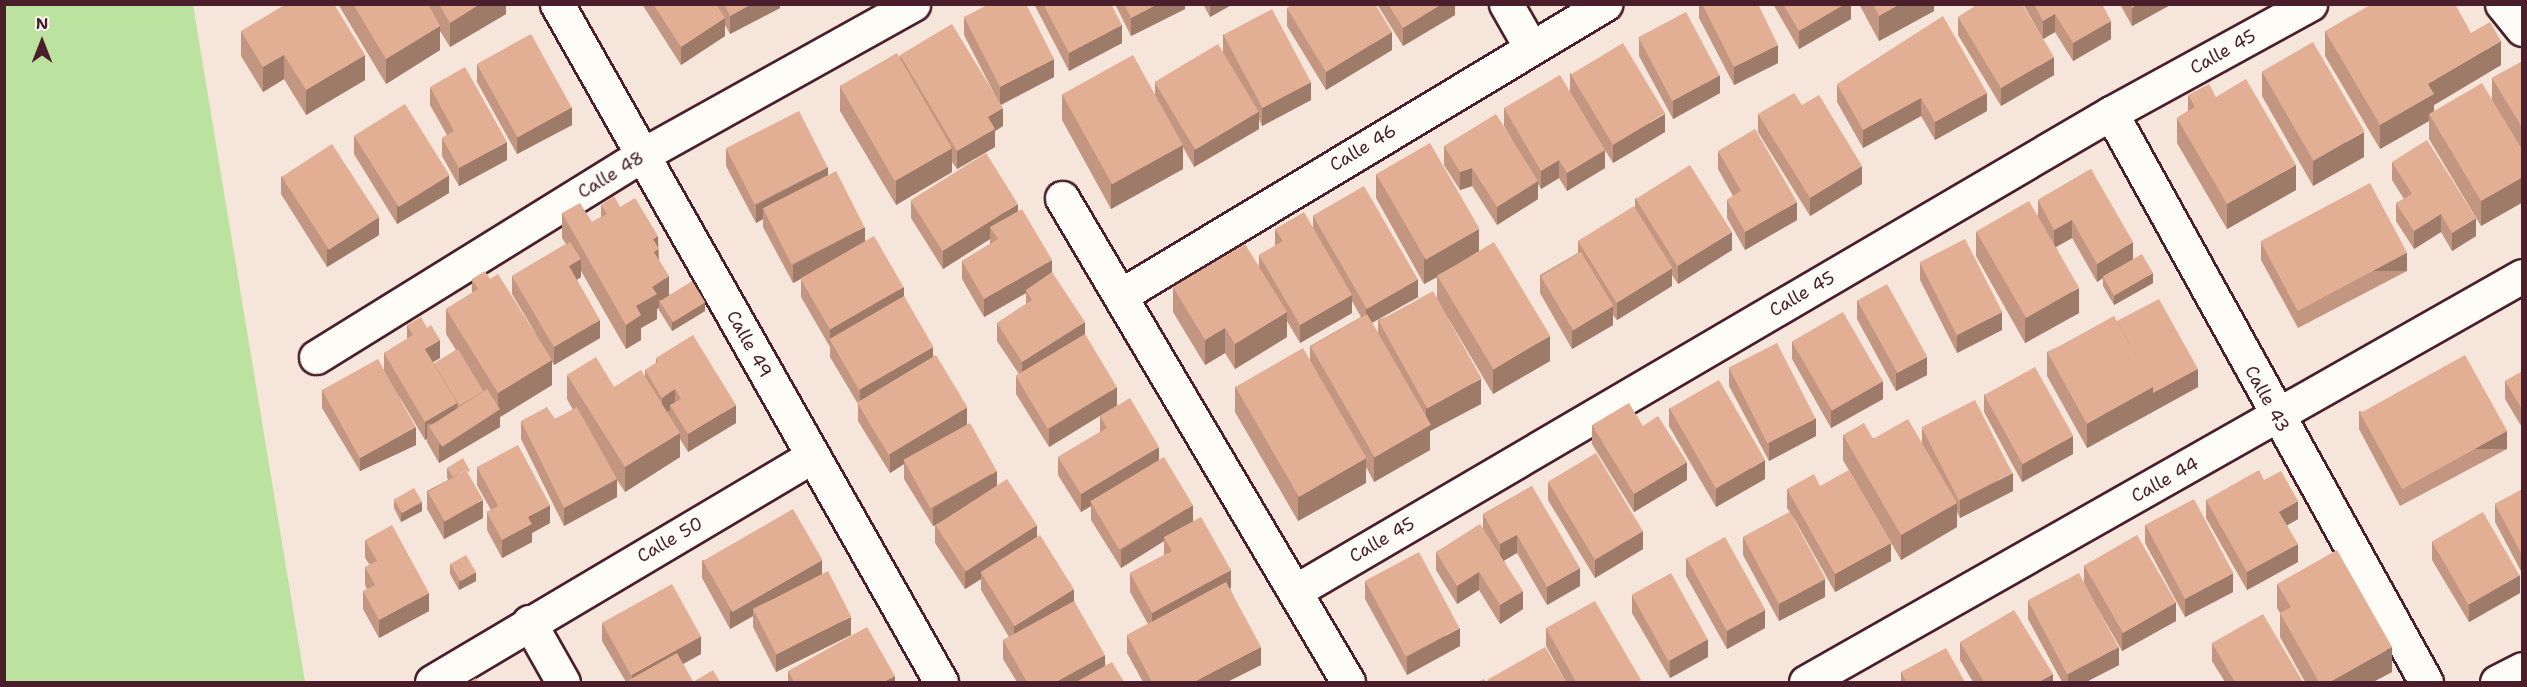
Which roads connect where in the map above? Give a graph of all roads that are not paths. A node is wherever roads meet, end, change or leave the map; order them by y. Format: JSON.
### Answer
{"nodes":[{"id":1,"x":557,"y":4,"type":"edge"},
{"id":2,"x":913,"y":4,"type":"edge"},
{"id":3,"x":1506,"y":4,"type":"edge"},
{"id":4,"x":1605,"y":4,"type":"edge"},
{"id":5,"x":2310,"y":4,"type":"edge"},
{"id":6,"x":2502,"y":4,"type":"edge"},
{"id":7,"x":2523,"y":29,"type":"edge"},
{"id":8,"x":1530,"y":46,"type":"junction"},
{"id":9,"x":2111,"y":113,"type":"junction"},
{"id":10,"x":644,"y":154,"type":"junction"},
{"id":11,"x":1062,"y":198,"type":"dead end"},
{"id":12,"x":2523,"y":276,"type":"edge"},
{"id":13,"x":1123,"y":294,"type":"junction"},
{"id":14,"x":316,"y":357,"type":"dead end"},
{"id":15,"x":2277,"y":417,"type":"junction"},
{"id":16,"x":811,"y":457,"type":"junction"},
{"id":17,"x":1297,"y":590,"type":"junction"},
{"id":18,"x":529,"y":622,"type":"junction"},
{"id":19,"x":2523,"y":669,"type":"edge"},
{"id":20,"x":432,"y":682,"type":"edge"},
{"id":21,"x":563,"y":682,"type":"edge"},
{"id":22,"x":941,"y":682,"type":"edge"},
{"id":23,"x":1348,"y":682,"type":"edge"},
{"id":24,"x":1806,"y":682,"type":"edge"},
{"id":25,"x":2426,"y":682,"type":"edge"},
{"id":26,"x":2497,"y":682,"type":"edge"}],
"edges":[{"from":1,"to":10,"type":"street","name":"Calle 49"},
{"from":2,"to":10,"type":"street","name":"Calle 48"},
{"from":3,"to":8,"type":"street"},
{"from":4,"to":8,"type":"street","name":"Calle 46"},
{"from":5,"to":9,"type":"street","name":"Calle 45"},
{"from":6,"to":7,"type":"street"},
{"from":8,"to":13,"type":"street","name":"Calle 46"},
{"from":9,"to":15,"type":"street","name":"Calle 43"},
{"from":9,"to":17,"type":"street","name":"Calle 45"},
{"from":10,"to":14,"type":"street","name":"Calle 48"},
{"from":10,"to":16,"type":"street","name":"Calle 49"},
{"from":11,"to":13,"type":"street"},
{"from":12,"to":15,"type":"street","name":"Calle 44"},
{"from":13,"to":17,"type":"street"},
{"from":15,"to":24,"type":"street","name":"Calle 44"},
{"from":15,"to":25,"type":"street","name":"Calle 43"},
{"from":16,"to":18,"type":"street","name":"Calle 50"},
{"from":16,"to":22,"type":"street","name":"Calle 49"},
{"from":17,"to":23,"type":"street"},
{"from":18,"to":20,"type":"street","name":"Calle 50"},
{"from":18,"to":21,"type":"street"},
{"from":19,"to":26,"type":"street"}]}
